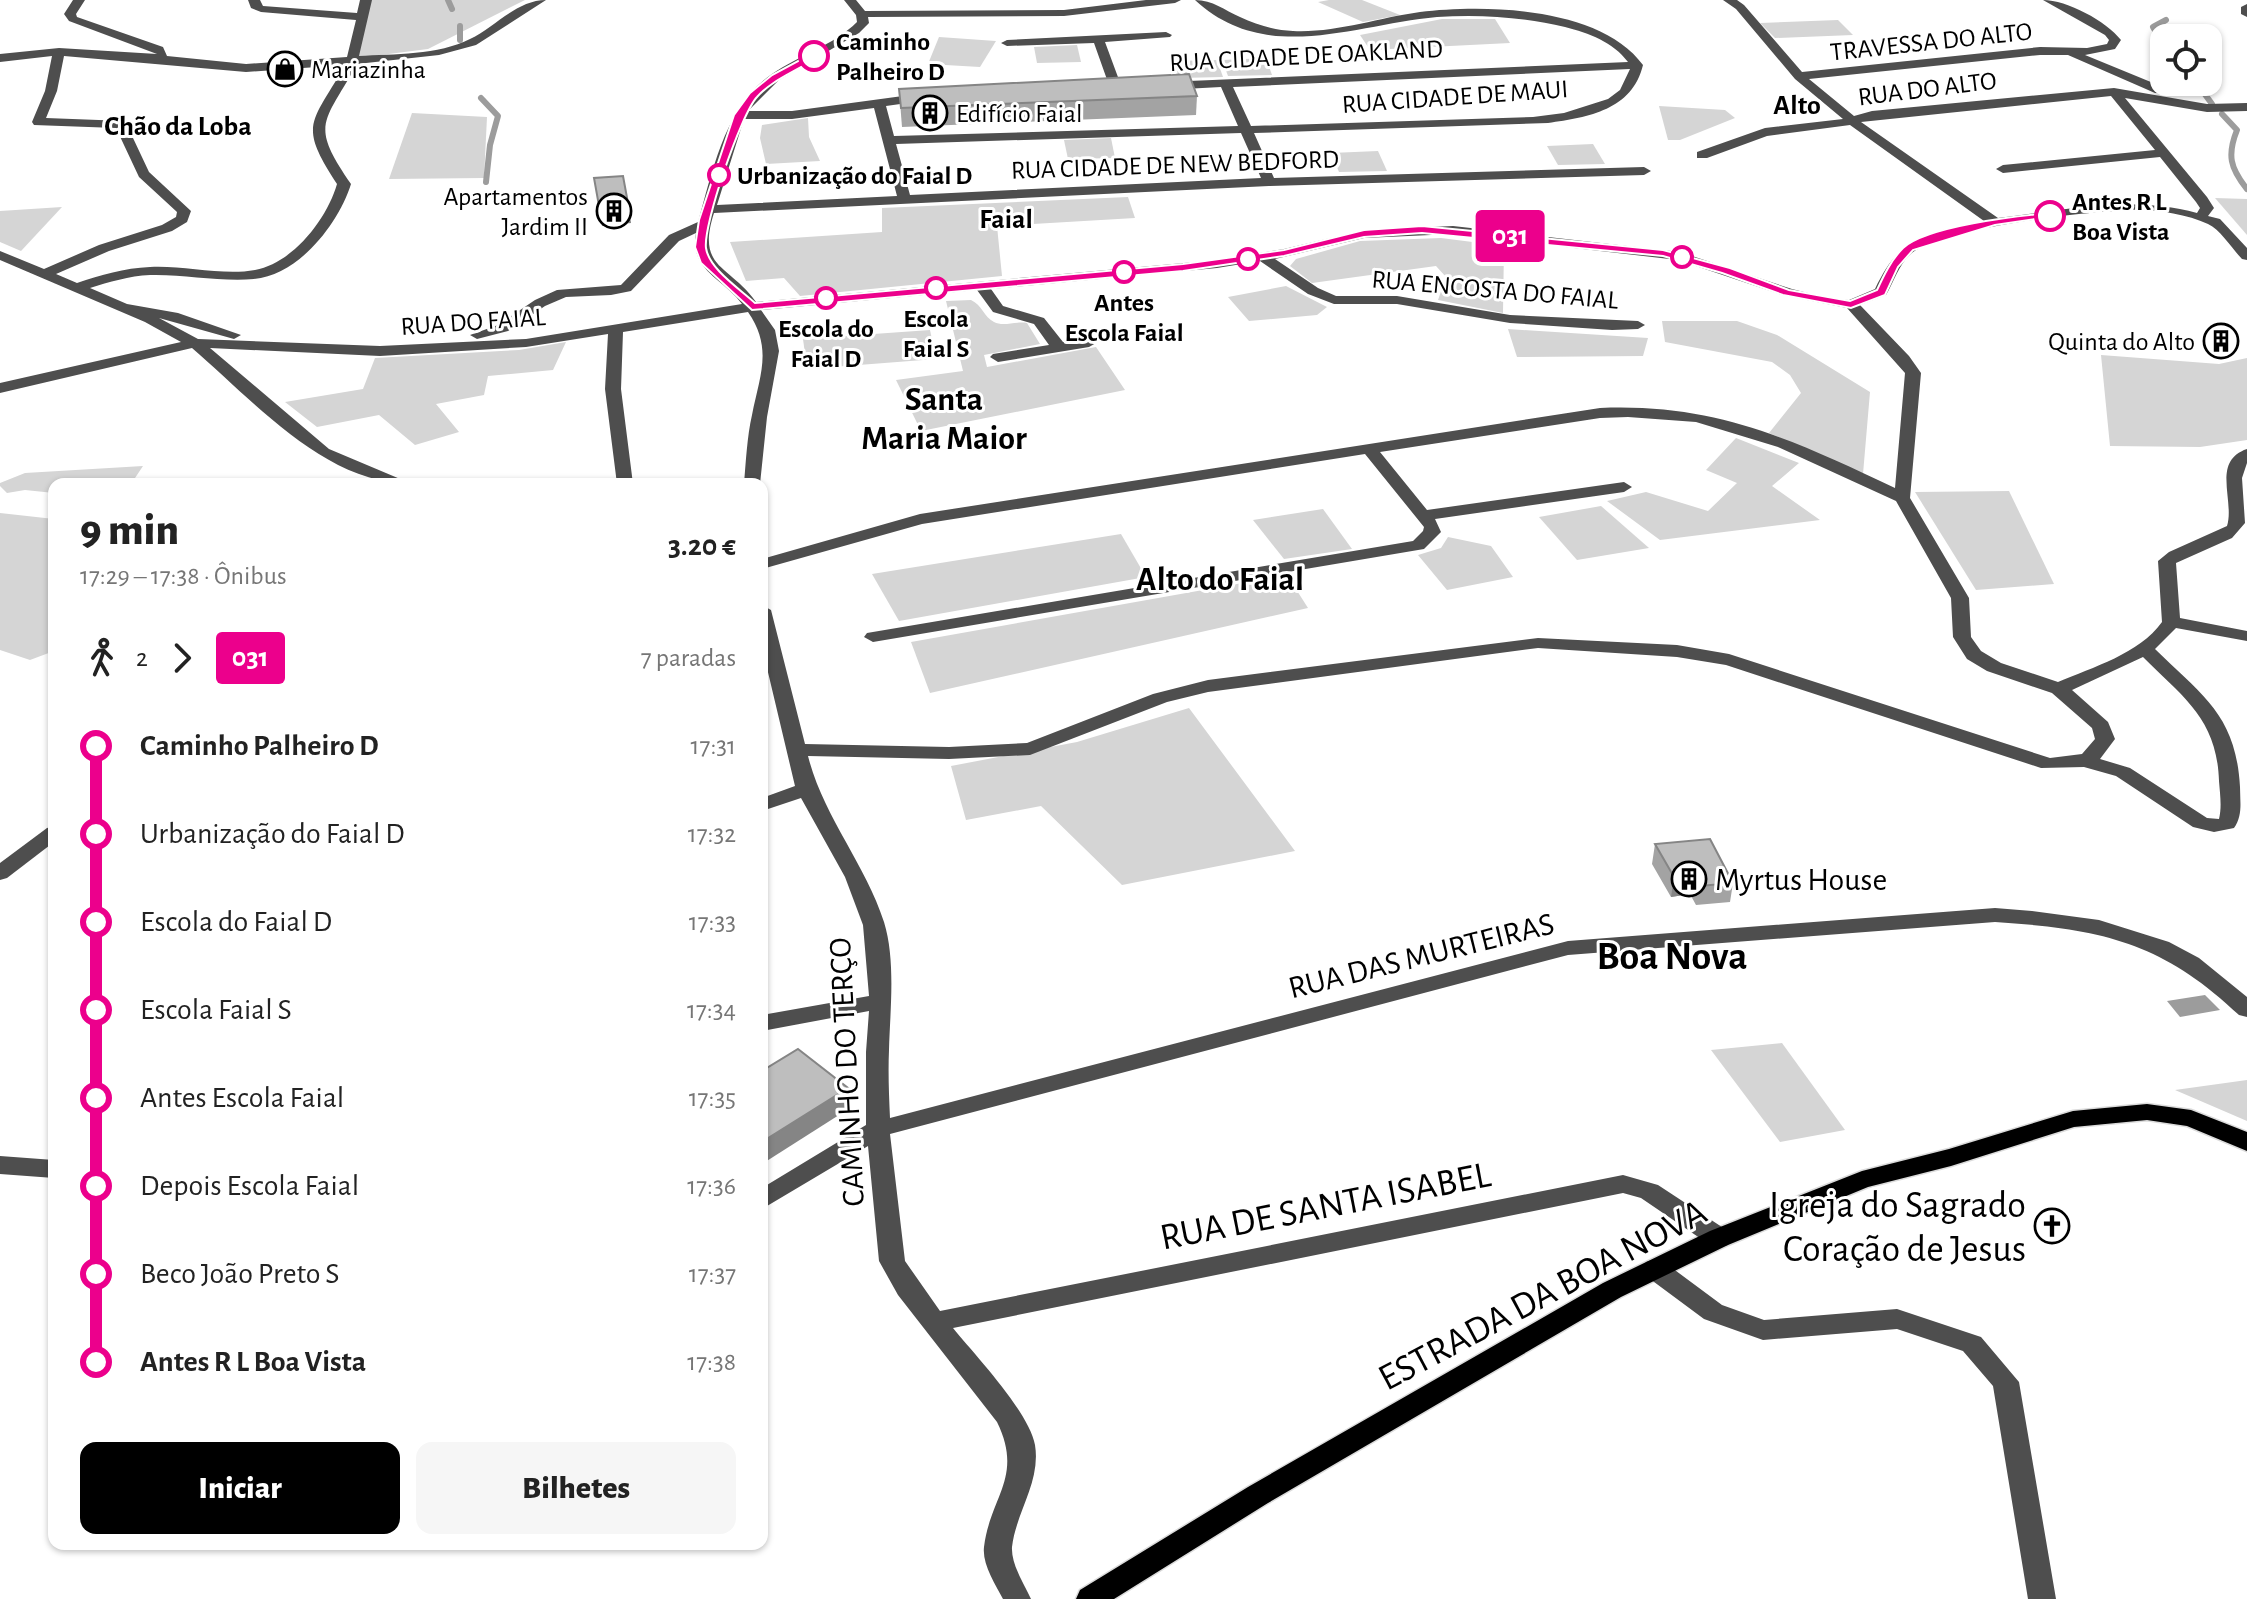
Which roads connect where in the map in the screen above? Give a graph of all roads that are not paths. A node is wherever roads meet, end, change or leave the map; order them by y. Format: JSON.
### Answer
{"nodes":[{"id":1,"x":79,"y":0,"type":"edge"},
{"id":2,"x":254,"y":0,"type":"edge"},
{"id":3,"x":366,"y":0,"type":"edge"},
{"id":4,"x":540,"y":0,"type":"edge"},
{"id":5,"x":850,"y":0,"type":"edge"},
{"id":6,"x":1175,"y":0,"type":"edge"},
{"id":7,"x":1201,"y":0,"type":"edge"},
{"id":8,"x":1729,"y":0,"type":"edge"},
{"id":9,"x":2049,"y":0,"type":"edge"},
{"id":10,"x":2247,"y":7,"type":"edge"},
{"id":11,"x":862,"y":14,"type":"junction"},
{"id":12,"x":2247,"y":14,"type":"edge"},
{"id":13,"x":362,"y":17,"type":"junction"},
{"id":14,"x":1166,"y":35,"type":"dead end"},
{"id":15,"x":1098,"y":39,"type":"junction"},
{"id":16,"x":1007,"y":43,"type":"dead end"},
{"id":17,"x":59,"y":52,"type":"junction"},
{"id":18,"x":2067,"y":52,"type":"junction"},
{"id":19,"x":0,"y":58,"type":"edge"},
{"id":20,"x":159,"y":59,"type":"junction"},
{"id":21,"x":352,"y":62,"type":"junction"},
{"id":22,"x":1637,"y":65,"type":"junction"},
{"id":23,"x":1799,"y":76,"type":"junction"},
{"id":24,"x":1226,"y":84,"type":"junction"},
{"id":25,"x":1132,"y":87,"type":"edge"},
{"id":26,"x":1148,"y":87,"type":"edge"},
{"id":27,"x":1101,"y":88,"type":"edge"},
{"id":28,"x":1116,"y":88,"type":"junction"},
{"id":29,"x":2114,"y":92,"type":"junction"},
{"id":30,"x":944,"y":96,"type":"edge"},
{"id":31,"x":879,"y":102,"type":"junction"},
{"id":32,"x":2196,"y":105,"type":"junction"},
{"id":33,"x":2247,"y":107,"type":"edge"},
{"id":34,"x":739,"y":115,"type":"junction"},
{"id":35,"x":1853,"y":120,"type":"junction"},
{"id":36,"x":1248,"y":129,"type":"junction"},
{"id":37,"x":889,"y":140,"type":"junction"},
{"id":38,"x":2164,"y":153,"type":"junction"},
{"id":39,"x":1702,"y":155,"type":"dead end"},
{"id":40,"x":2003,"y":169,"type":"dead end"},
{"id":41,"x":1644,"y":171,"type":"dead end"},
{"id":42,"x":1269,"y":182,"type":"junction"},
{"id":43,"x":904,"y":199,"type":"junction"},
{"id":44,"x":706,"y":216,"type":"junction"},
{"id":45,"x":2201,"y":216,"type":"junction"},
{"id":46,"x":1995,"y":222,"type":"junction"},
{"id":47,"x":0,"y":255,"type":"edge"},
{"id":48,"x":2247,"y":256,"type":"edge"},
{"id":49,"x":1263,"y":257,"type":"junction"},
{"id":50,"x":44,"y":274,"type":"junction"},
{"id":51,"x":980,"y":284,"type":"junction"},
{"id":52,"x":75,"y":288,"type":"junction"},
{"id":53,"x":1851,"y":304,"type":"junction"},
{"id":54,"x":752,"y":306,"type":"junction"},
{"id":55,"x":120,"y":307,"type":"junction"},
{"id":56,"x":1638,"y":325,"type":"dead end"},
{"id":57,"x":616,"y":331,"type":"junction"},
{"id":58,"x":195,"y":343,"type":"junction"},
{"id":59,"x":1089,"y":343,"type":"dead end"},
{"id":60,"x":1059,"y":347,"type":"junction"},
{"id":61,"x":998,"y":357,"type":"dead end"},
{"id":62,"x":0,"y":388,"type":"edge"},
{"id":63,"x":1369,"y":449,"type":"junction"},
{"id":64,"x":2247,"y":454,"type":"edge"},
{"id":65,"x":386,"y":478,"type":"edge"},
{"id":66,"x":624,"y":478,"type":"edge"},
{"id":67,"x":753,"y":478,"type":"edge"},
{"id":68,"x":1624,"y":487,"type":"dead end"},
{"id":69,"x":1902,"y":498,"type":"junction"},
{"id":70,"x":1425,"y":515,"type":"junction"},
{"id":71,"x":768,"y":562,"type":"edge"},
{"id":72,"x":2171,"y":622,"type":"junction"},
{"id":73,"x":768,"y":636,"type":"edge"},
{"id":74,"x":2247,"y":636,"type":"edge"},
{"id":75,"x":873,"y":637,"type":"dead end"},
{"id":76,"x":2144,"y":648,"type":"junction"},
{"id":77,"x":2059,"y":689,"type":"junction"},
{"id":78,"x":794,"y":750,"type":"junction"},
{"id":79,"x":2086,"y":761,"type":"junction"},
{"id":80,"x":806,"y":789,"type":"junction"},
{"id":81,"x":768,"y":803,"type":"edge"},
{"id":82,"x":48,"y":837,"type":"edge"},
{"id":83,"x":0,"y":873,"type":"edge"},
{"id":84,"x":881,"y":1001,"type":"junction"},
{"id":85,"x":2247,"y":1010,"type":"edge"},
{"id":86,"x":768,"y":1022,"type":"edge"},
{"id":87,"x":878,"y":1129,"type":"junction"},
{"id":88,"x":2247,"y":1142,"type":"edge"},
{"id":89,"x":0,"y":1165,"type":"edge"},
{"id":90,"x":48,"y":1169,"type":"edge"},
{"id":91,"x":768,"y":1196,"type":"edge"},
{"id":92,"x":1719,"y":1238,"type":"junction"},
{"id":93,"x":1655,"y":1269,"type":"junction"},
{"id":94,"x":934,"y":1322,"type":"junction"},
{"id":95,"x":1017,"y":1599,"type":"edge"},
{"id":96,"x":1090,"y":1599,"type":"edge"},
{"id":97,"x":2042,"y":1599,"type":"edge"}],
"edges":[{"from":1,"to":20,"type":"street"},
{"from":2,"to":13,"type":"street"},
{"from":3,"to":13,"type":"street"},
{"from":4,"to":21,"type":"street"},
{"from":5,"to":11,"type":"street"},
{"from":6,"to":11,"type":"street"},
{"from":7,"to":22,"type":"street","name":"RUA CIDADE DE MAUI"},
{"from":8,"to":23,"type":"street"},
{"from":9,"to":18,"type":"street","name":"TRAVESSA DO ALTO"},
{"from":10,"to":12,"type":"street"},
{"from":11,"to":34,"type":"street"},
{"from":13,"to":21,"type":"street"},
{"from":14,"to":15,"type":"street"},
{"from":15,"to":16,"type":"street"},
{"from":15,"to":28,"type":"street"},
{"from":17,"to":19,"type":"street"},
{"from":17,"to":20,"type":"street"},
{"from":17,"to":50,"type":"street"},
{"from":18,"to":23,"type":"street","name":"TRAVESSA DO ALTO"},
{"from":18,"to":32,"type":"street"},
{"from":20,"to":21,"type":"street"},
{"from":21,"to":52,"type":"street"},
{"from":22,"to":24,"type":"street","name":"RUA CIDADE DE OAKLAND"},
{"from":22,"to":36,"type":"street","name":"RUA CIDADE DE MAUI"},
{"from":23,"to":35,"type":"street"},
{"from":24,"to":26,"type":"street","name":"RUA CIDADE DE OAKLAND"},
{"from":24,"to":36,"type":"street"},
{"from":25,"to":28,"type":"street","name":"RUA CIDADE DE OAKLAND"},
{"from":27,"to":28,"type":"street","name":"RUA CIDADE DE OAKLAND"},
{"from":29,"to":32,"type":"street","name":"RUA DO ALTO"},
{"from":29,"to":35,"type":"street","name":"RUA DO ALTO"},
{"from":29,"to":38,"type":"street"},
{"from":30,"to":31,"type":"street"},
{"from":31,"to":34,"type":"street"},
{"from":31,"to":37,"type":"street"},
{"from":32,"to":33,"type":"street"},
{"from":34,"to":44,"type":"street"},
{"from":35,"to":39,"type":"street","name":"RUA DO ALTO"},
{"from":35,"to":46,"type":"street"},
{"from":36,"to":37,"type":"street","name":"RUA CIDADE DE MAUI"},
{"from":36,"to":42,"type":"street"},
{"from":37,"to":43,"type":"street"},
{"from":38,"to":40,"type":"street"},
{"from":38,"to":45,"type":"street"},
{"from":41,"to":42,"type":"street","name":"RUA CIDADE DE NEW BEDFORD"},
{"from":42,"to":43,"type":"street","name":"RUA CIDADE DE NEW BEDFORD"},
{"from":43,"to":44,"type":"street","name":"RUA CIDADE DE NEW BEDFORD"},
{"from":44,"to":54,"type":"street"},
{"from":44,"to":55,"type":"street"},
{"from":45,"to":46,"type":"street"},
{"from":45,"to":48,"type":"street"},
{"from":46,"to":53,"type":"street"},
{"from":47,"to":50,"type":"street"},
{"from":49,"to":51,"type":"street","name":"RUA DO FAIAL"},
{"from":49,"to":53,"type":"street","name":"RUA DO FAIAL"},
{"from":49,"to":56,"type":"street","name":"RUA ENCOSTA DO FAIAL"},
{"from":50,"to":52,"type":"street"},
{"from":51,"to":54,"type":"street","name":"RUA DO FAIAL"},
{"from":51,"to":60,"type":"street"},
{"from":52,"to":55,"type":"street"},
{"from":53,"to":69,"type":"street"},
{"from":54,"to":57,"type":"street","name":"RUA DO FAIAL"},
{"from":54,"to":67,"type":"street"},
{"from":55,"to":58,"type":"street"},
{"from":57,"to":58,"type":"street","name":"RUA DO FAIAL"},
{"from":57,"to":66,"type":"street"},
{"from":58,"to":62,"type":"street"},
{"from":58,"to":65,"type":"street"},
{"from":59,"to":60,"type":"street"},
{"from":60,"to":61,"type":"street"},
{"from":63,"to":69,"type":"street"},
{"from":63,"to":70,"type":"street"},
{"from":63,"to":71,"type":"street"},
{"from":64,"to":72,"type":"street"},
{"from":68,"to":70,"type":"street"},
{"from":69,"to":77,"type":"street"},
{"from":70,"to":75,"type":"street"},
{"from":72,"to":74,"type":"street"},
{"from":72,"to":76,"type":"street"},
{"from":73,"to":78,"type":"street","name":"CAMINHO DO TERÇO"},
{"from":76,"to":77,"type":"street"},
{"from":76,"to":79,"type":"street"},
{"from":77,"to":79,"type":"street"},
{"from":78,"to":79,"type":"street"},
{"from":78,"to":80,"type":"street","name":"CAMINHO DO TERÇO"},
{"from":80,"to":81,"type":"street"},
{"from":80,"to":84,"type":"street","name":"CAMINHO DO TERÇO"},
{"from":82,"to":83,"type":"street"},
{"from":84,"to":86,"type":"street"},
{"from":84,"to":87,"type":"street","name":"CAMINHO DO TERÇO"},
{"from":85,"to":87,"type":"street","name":"RUA DAS MURTEIRAS"},
{"from":87,"to":91,"type":"street","name":"RUA DAS MURTEIRAS"},
{"from":87,"to":94,"type":"street","name":"CAMINHO DO TERÇO"},
{"from":88,"to":92,"type":"main road","name":"ESTRADA DA BOA NOVA"},
{"from":89,"to":90,"type":"street"},
{"from":92,"to":93,"type":"main road","name":"ESTRADA DA BOA NOVA"},
{"from":92,"to":94,"type":"street","name":"RUA DE SANTA ISABEL"},
{"from":93,"to":96,"type":"main road","name":"ESTRADA DA BOA NOVA"},
{"from":93,"to":97,"type":"street"},
{"from":94,"to":95,"type":"street","name":"CAMINHO DO TERÇO"}]}
